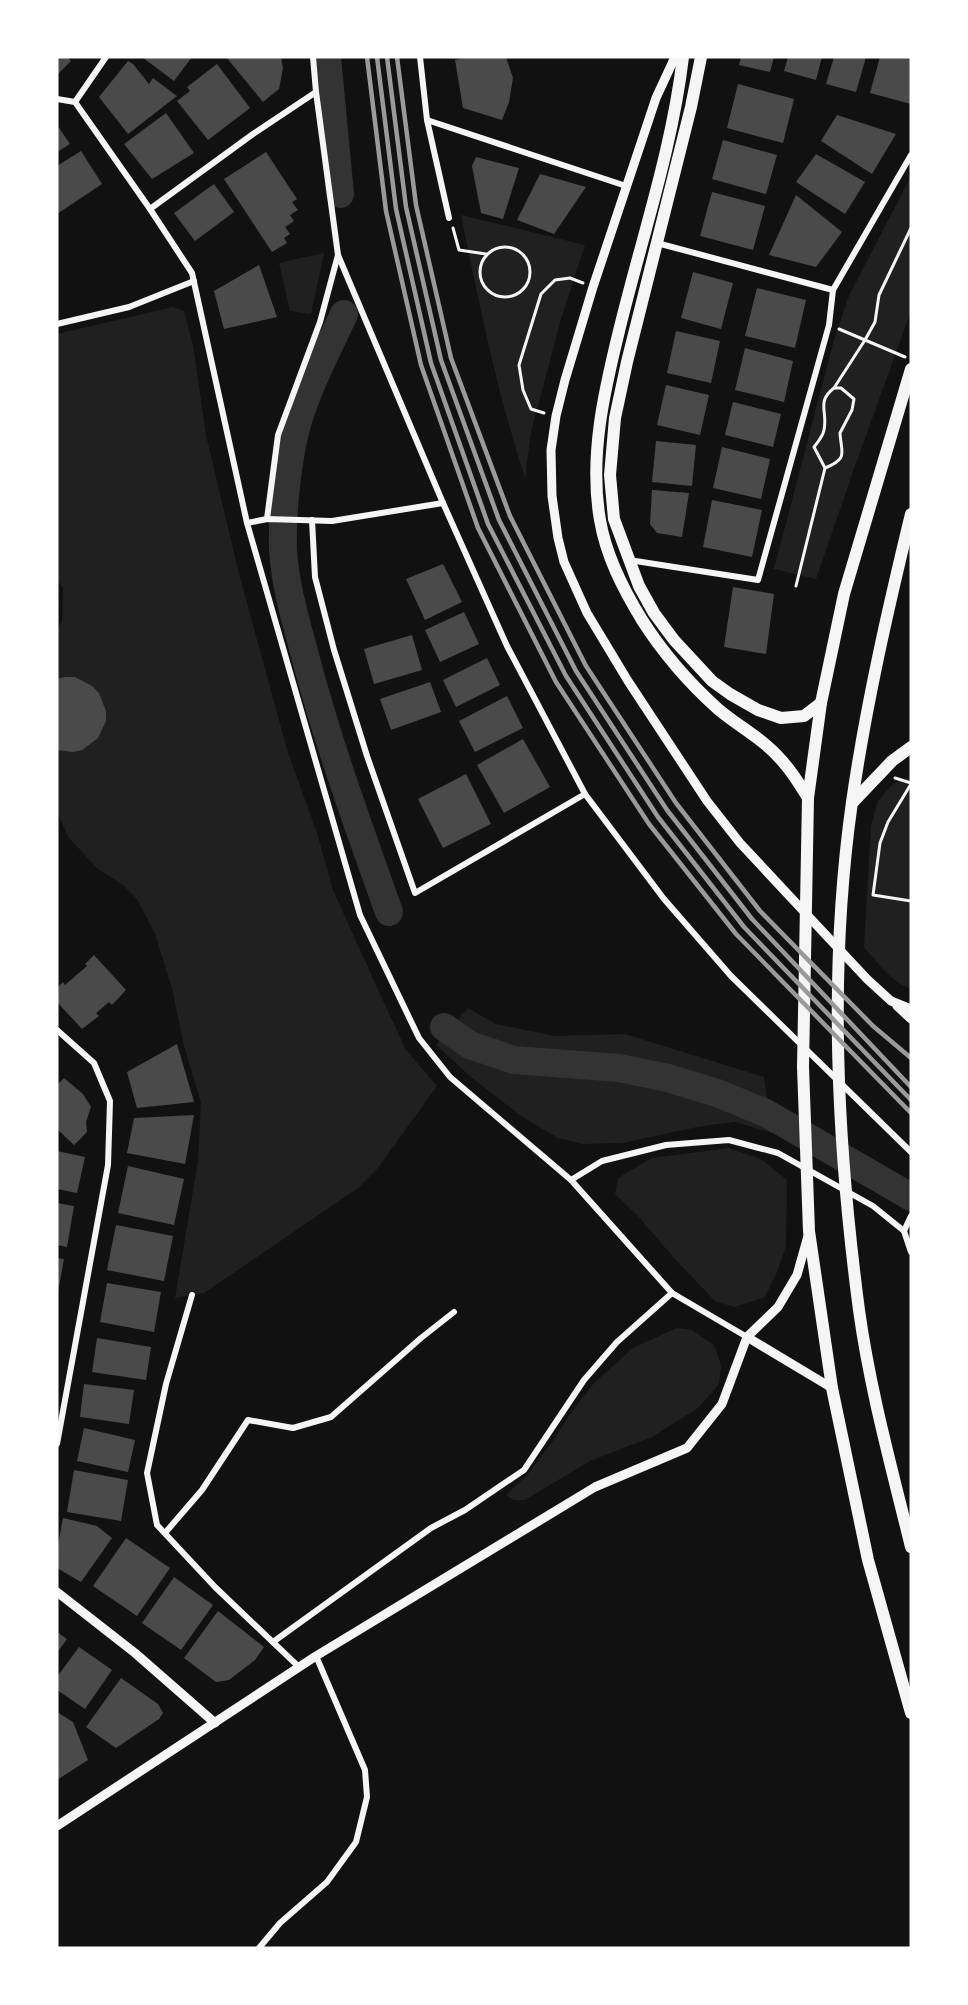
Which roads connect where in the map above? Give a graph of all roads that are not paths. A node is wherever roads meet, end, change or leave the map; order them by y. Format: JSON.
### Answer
{"nodes":[{"id":1,"x":106,"y":57,"type":"edge"},
{"id":2,"x":313,"y":57,"type":"edge"},
{"id":3,"x":420,"y":57,"type":"edge"},
{"id":4,"x":675,"y":57,"type":"edge"},
{"id":5,"x":683,"y":57,"type":"edge"},
{"id":6,"x":702,"y":57,"type":"edge"},
{"id":7,"x":316,"y":92,"type":"junction"},
{"id":8,"x":57,"y":99,"type":"edge"},
{"id":9,"x":75,"y":102,"type":"junction"},
{"id":10,"x":427,"y":120,"type":"junction"},
{"id":11,"x":911,"y":155,"type":"edge"},
{"id":12,"x":626,"y":186,"type":"junction"},
{"id":13,"x":150,"y":209,"type":"junction"},
{"id":14,"x":450,"y":218,"type":"road end"},
{"id":15,"x":657,"y":243,"type":"junction"},
{"id":16,"x":338,"y":255,"type":"junction"},
{"id":17,"x":194,"y":281,"type":"junction"},
{"id":18,"x":834,"y":290,"type":"junction"},
{"id":19,"x":57,"y":324,"type":"edge"},
{"id":20,"x":911,"y":369,"type":"edge"},
{"id":21,"x":443,"y":503,"type":"junction"},
{"id":22,"x":911,"y":514,"type":"edge"},
{"id":23,"x":267,"y":519,"type":"junction"},
{"id":24,"x":312,"y":520,"type":"junction"},
{"id":25,"x":248,"y":523,"type":"junction"},
{"id":26,"x":628,"y":560,"type":"junction"},
{"id":27,"x":821,"y":703,"type":"junction"},
{"id":28,"x":911,"y":747,"type":"edge"},
{"id":29,"x":585,"y":794,"type":"junction"},
{"id":30,"x":808,"y":798,"type":"junction"},
{"id":31,"x":852,"y":803,"type":"junction"},
{"id":32,"x":891,"y":1001,"type":"junction"},
{"id":33,"x":911,"y":1009,"type":"edge"},
{"id":34,"x":911,"y":1019,"type":"edge"},
{"id":35,"x":57,"y":1029,"type":"edge"},
{"id":36,"x":911,"y":1152,"type":"edge"},
{"id":37,"x":571,"y":1180,"type":"junction"},
{"id":38,"x":911,"y":1216,"type":"edge"},
{"id":39,"x":809,"y":1231,"type":"junction"},
{"id":40,"x":904,"y":1231,"type":"junction"},
{"id":41,"x":911,"y":1252,"type":"edge"},
{"id":42,"x":672,"y":1293,"type":"junction"},
{"id":43,"x":192,"y":1295,"type":"dead end"},
{"id":44,"x":454,"y":1312,"type":"dead end"},
{"id":45,"x":747,"y":1337,"type":"junction"},
{"id":46,"x":832,"y":1388,"type":"junction"},
{"id":47,"x":57,"y":1444,"type":"edge"},
{"id":48,"x":165,"y":1533,"type":"junction"},
{"id":49,"x":911,"y":1546,"type":"edge"},
{"id":50,"x":57,"y":1593,"type":"edge"},
{"id":51,"x":273,"y":1642,"type":"junction"},
{"id":52,"x":316,"y":1656,"type":"junction"},
{"id":53,"x":299,"y":1667,"type":"junction"},
{"id":54,"x":911,"y":1713,"type":"edge"},
{"id":55,"x":215,"y":1723,"type":"junction"},
{"id":56,"x":57,"y":1826,"type":"edge"},
{"id":57,"x":259,"y":1948,"type":"edge"}],
"edges":[{"from":1,"to":9,"type":"street"},
{"from":2,"to":7,"type":"street"},
{"from":3,"to":10,"type":"street"},
{"from":4,"to":12,"type":"street"},
{"from":5,"to":30,"type":"main road"},
{"from":6,"to":15,"type":"main road"},
{"from":7,"to":13,"type":"street"},
{"from":7,"to":16,"type":"street"},
{"from":8,"to":9,"type":"street"},
{"from":9,"to":13,"type":"street"},
{"from":10,"to":12,"type":"street"},
{"from":10,"to":14,"type":"street"},
{"from":11,"to":18,"type":"street"},
{"from":12,"to":32,"type":"street"},
{"from":13,"to":17,"type":"street"},
{"from":15,"to":18,"type":"street"},
{"from":15,"to":26,"type":"main road"},
{"from":16,"to":21,"type":"street"},
{"from":16,"to":23,"type":"street"},
{"from":17,"to":19,"type":"street"},
{"from":17,"to":25,"type":"street"},
{"from":18,"to":26,"type":"street"},
{"from":20,"to":27,"type":"main road"},
{"from":21,"to":24,"type":"street"},
{"from":21,"to":29,"type":"street"},
{"from":22,"to":31,"type":"main road"},
{"from":23,"to":24,"type":"street"},
{"from":23,"to":25,"type":"street"},
{"from":24,"to":29,"type":"street"},
{"from":25,"to":37,"type":"street"},
{"from":26,"to":27,"type":"main road"},
{"from":27,"to":30,"type":"main road"},
{"from":28,"to":31,"type":"main road"},
{"from":29,"to":36,"type":"street"},
{"from":30,"to":39,"type":"main road"},
{"from":31,"to":49,"type":"main road"},
{"from":32,"to":33,"type":"street"},
{"from":32,"to":34,"type":"street"},
{"from":35,"to":47,"type":"street"},
{"from":37,"to":40,"type":"street"},
{"from":37,"to":42,"type":"street"},
{"from":38,"to":40,"type":"street"},
{"from":39,"to":45,"type":"street"},
{"from":39,"to":46,"type":"main road"},
{"from":40,"to":41,"type":"street"},
{"from":42,"to":45,"type":"street"},
{"from":42,"to":51,"type":"street"},
{"from":43,"to":48,"type":"street"},
{"from":44,"to":48,"type":"street"},
{"from":45,"to":46,"type":"street"},
{"from":45,"to":52,"type":"street"},
{"from":46,"to":54,"type":"main road"},
{"from":48,"to":51,"type":"street"},
{"from":50,"to":55,"type":"street"},
{"from":51,"to":53,"type":"street"},
{"from":52,"to":53,"type":"street"},
{"from":52,"to":57,"type":"street"},
{"from":53,"to":55,"type":"street"},
{"from":55,"to":56,"type":"street"}]}
